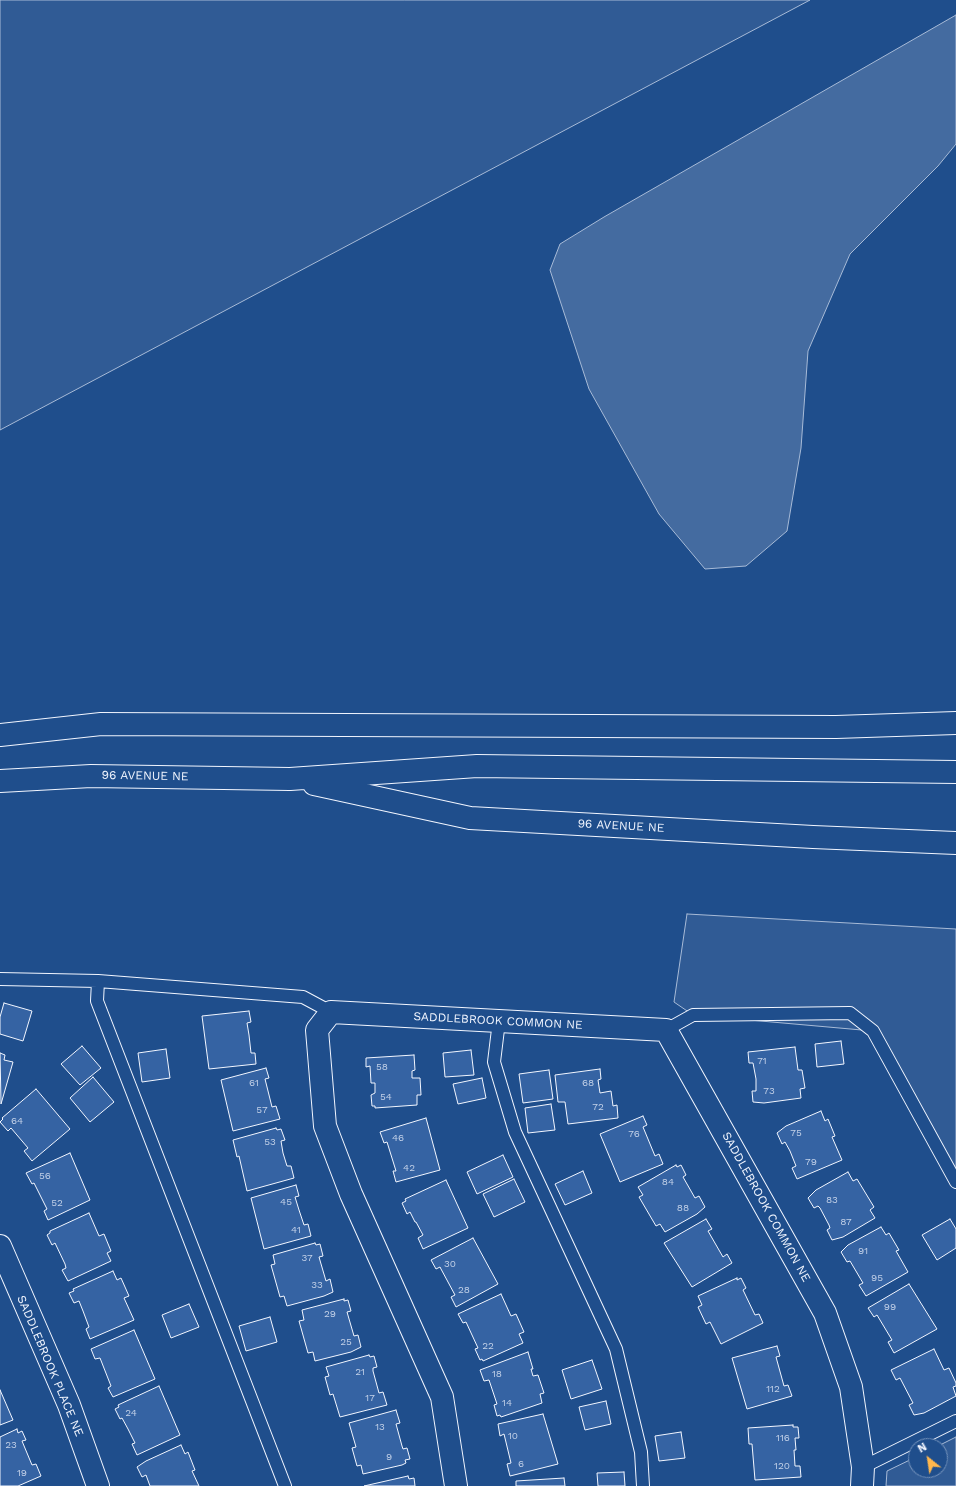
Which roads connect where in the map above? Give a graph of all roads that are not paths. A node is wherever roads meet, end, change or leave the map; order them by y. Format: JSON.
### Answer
{"nodes":[{"id":1,"x":956,"y":723,"type":"edge"},
{"id":2,"x":0,"y":735,"type":"edge"},
{"id":3,"x":956,"y":772,"type":"edge"},
{"id":4,"x":290,"y":779,"type":"junction"},
{"id":5,"x":0,"y":781,"type":"edge"},
{"id":6,"x":956,"y":843,"type":"edge"},
{"id":7,"x":0,"y":980,"type":"edge"},
{"id":8,"x":98,"y":981,"type":"junction"},
{"id":9,"x":331,"y":1012,"type":"junction"},
{"id":10,"x":499,"y":1021,"type":"junction"},
{"id":11,"x":666,"y":1030,"type":"junction"},
{"id":12,"x":956,"y":1182,"type":"edge"},
{"id":13,"x":0,"y":1246,"type":"edge"},
{"id":14,"x":956,"y":1421,"type":"edge"},
{"id":15,"x":862,"y":1477,"type":"edge"},
{"id":16,"x":98,"y":1486,"type":"edge"},
{"id":17,"x":285,"y":1486,"type":"edge"},
{"id":18,"x":456,"y":1486,"type":"edge"},
{"id":19,"x":644,"y":1486,"type":"edge"}],
"edges":[{"from":1,"to":2,"type":"main road"},
{"from":3,"to":4,"type":"main road","name":"96 AVENUE NE"},
{"from":4,"to":5,"type":"main road","name":"96 AVENUE NE"},
{"from":4,"to":6,"type":"main road","name":"96 AVENUE NE"},
{"from":7,"to":8,"type":"lane"},
{"from":8,"to":9,"type":"lane"},
{"from":8,"to":17,"type":"lane"},
{"from":9,"to":10,"type":"main road","name":"SADDLEBROOK COMMON NE"},
{"from":9,"to":18,"type":"main road"},
{"from":10,"to":11,"type":"main road","name":"SADDLEBROOK COMMON NE"},
{"from":10,"to":19,"type":"lane"},
{"from":11,"to":12,"type":"lane"},
{"from":11,"to":15,"type":"main road","name":"SADDLEBROOK COMMON NE"},
{"from":13,"to":16,"type":"main road","name":"SADDLEBROOK PLACE NE"},
{"from":14,"to":15,"type":"lane"}]}
